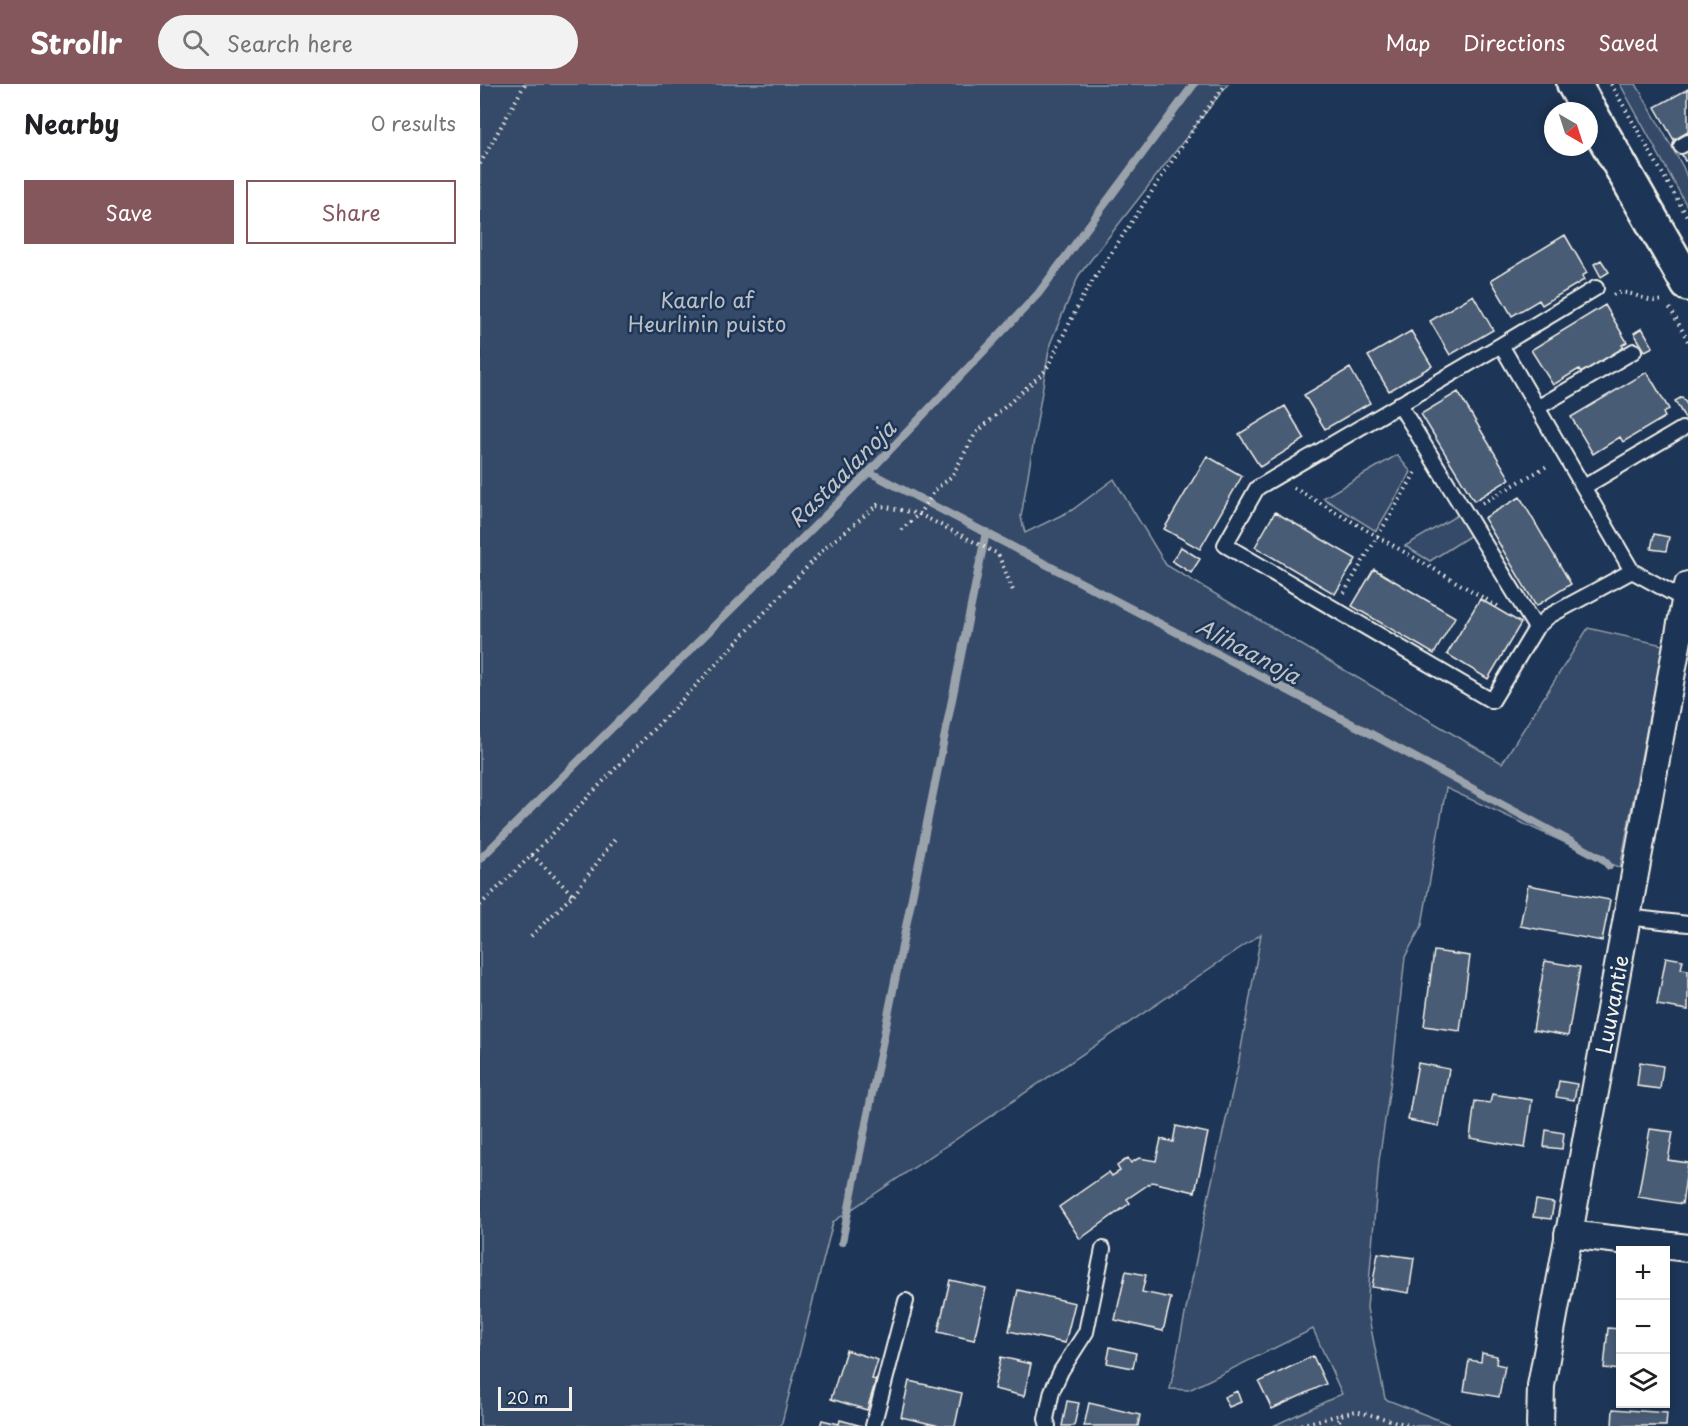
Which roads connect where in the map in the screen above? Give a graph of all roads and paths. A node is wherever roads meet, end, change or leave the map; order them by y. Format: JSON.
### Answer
{"nodes":[{"id":1,"x":525,"y":84,"type":"edge"},
{"id":2,"x":1226,"y":84,"type":"edge"},
{"id":3,"x":1574,"y":84,"type":"edge"},
{"id":4,"x":1611,"y":84,"type":"edge"},
{"id":5,"x":480,"y":164,"type":"edge"},
{"id":6,"x":1688,"y":218,"type":"edge"},
{"id":7,"x":1688,"y":284,"type":"edge"},
{"id":8,"x":1596,"y":288,"type":"joint"},
{"id":9,"x":1688,"y":341,"type":"edge"},
{"id":10,"x":1501,"y":345,"type":"junction"},
{"id":11,"x":1634,"y":351,"type":"dead end"},
{"id":12,"x":1400,"y":404,"type":"junction"},
{"id":13,"x":1538,"y":408,"type":"junction"},
{"id":14,"x":1682,"y":429,"type":"dead end"},
{"id":15,"x":1429,"y":452,"type":"junction"},
{"id":16,"x":1565,"y":456,"type":"junction"},
{"id":17,"x":1276,"y":477,"type":"junction"},
{"id":18,"x":1584,"y":487,"type":"junction"},
{"id":19,"x":1466,"y":512,"type":"junction"},
{"id":20,"x":919,"y":513,"type":"junction"},
{"id":21,"x":901,"y":530,"type":"dead end"},
{"id":22,"x":1378,"y":537,"type":"junction"},
{"id":23,"x":1632,"y":571,"type":"junction"},
{"id":24,"x":1014,"y":593,"type":"dead end"},
{"id":25,"x":1687,"y":593,"type":"edge"},
{"id":26,"x":1520,"y":601,"type":"junction"},
{"id":27,"x":1334,"y":609,"type":"junction"},
{"id":28,"x":1536,"y":628,"type":"junction"},
{"id":29,"x":615,"y":839,"type":"dead end"},
{"id":30,"x":532,"y":855,"type":"junction"},
{"id":31,"x":573,"y":895,"type":"junction"},
{"id":32,"x":480,"y":905,"type":"edge"},
{"id":33,"x":1626,"y":917,"type":"junction"},
{"id":34,"x":1688,"y":924,"type":"edge"},
{"id":35,"x":531,"y":936,"type":"dead end"},
{"id":36,"x":1568,"y":1234,"type":"junction"},
{"id":37,"x":1688,"y":1248,"type":"edge"},
{"id":38,"x":1103,"y":1249,"type":"dead end"},
{"id":39,"x":906,"y":1301,"type":"dead end"},
{"id":40,"x":1342,"y":1414,"type":"junction"},
{"id":41,"x":873,"y":1426,"type":"edge"},
{"id":42,"x":1048,"y":1426,"type":"edge"},
{"id":43,"x":1295,"y":1426,"type":"edge"},
{"id":44,"x":1336,"y":1426,"type":"edge"},
{"id":45,"x":1412,"y":1426,"type":"edge"},
{"id":46,"x":1540,"y":1426,"type":"edge"}],
"edges":[{"from":1,"to":5,"type":"path"},
{"from":2,"to":20,"type":"path"},
{"from":3,"to":7,"type":"main road"},
{"from":4,"to":6,"type":"path"},
{"from":8,"to":9,"type":"path"},
{"from":8,"to":10,"type":"lane"},
{"from":10,"to":12,"type":"lane"},
{"from":10,"to":13,"type":"lane"},
{"from":11,"to":13,"type":"lane"},
{"from":12,"to":15,"type":"lane"},
{"from":12,"to":17,"type":"lane"},
{"from":13,"to":16,"type":"lane"},
{"from":14,"to":18,"type":"lane"},
{"from":15,"to":19,"type":"lane"},
{"from":15,"to":22,"type":"path"},
{"from":16,"to":18,"type":"lane"},
{"from":16,"to":19,"type":"path"},
{"from":17,"to":22,"type":"path"},
{"from":17,"to":27,"type":"lane"},
{"from":18,"to":23,"type":"lane"},
{"from":19,"to":26,"type":"lane"},
{"from":20,"to":21,"type":"path"},
{"from":20,"to":24,"type":"path"},
{"from":20,"to":30,"type":"path"},
{"from":22,"to":26,"type":"path"},
{"from":22,"to":27,"type":"path"},
{"from":23,"to":25,"type":"lane"},
{"from":23,"to":28,"type":"lane"},
{"from":25,"to":33,"type":"street","name":"Luuvantie"},
{"from":26,"to":28,"type":"lane"},
{"from":27,"to":28,"type":"lane"},
{"from":29,"to":31,"type":"path"},
{"from":30,"to":31,"type":"path"},
{"from":30,"to":32,"type":"path"},
{"from":31,"to":35,"type":"path"},
{"from":33,"to":34,"type":"lane"},
{"from":33,"to":36,"type":"street","name":"Luuvantie"},
{"from":36,"to":37,"type":"street"},
{"from":36,"to":46,"type":"street","name":"Luuvantie"},
{"from":38,"to":42,"type":"lane"},
{"from":39,"to":41,"type":"lane"},
{"from":40,"to":43,"type":"path"},
{"from":40,"to":44,"type":"path"},
{"from":40,"to":45,"type":"path"}]}
